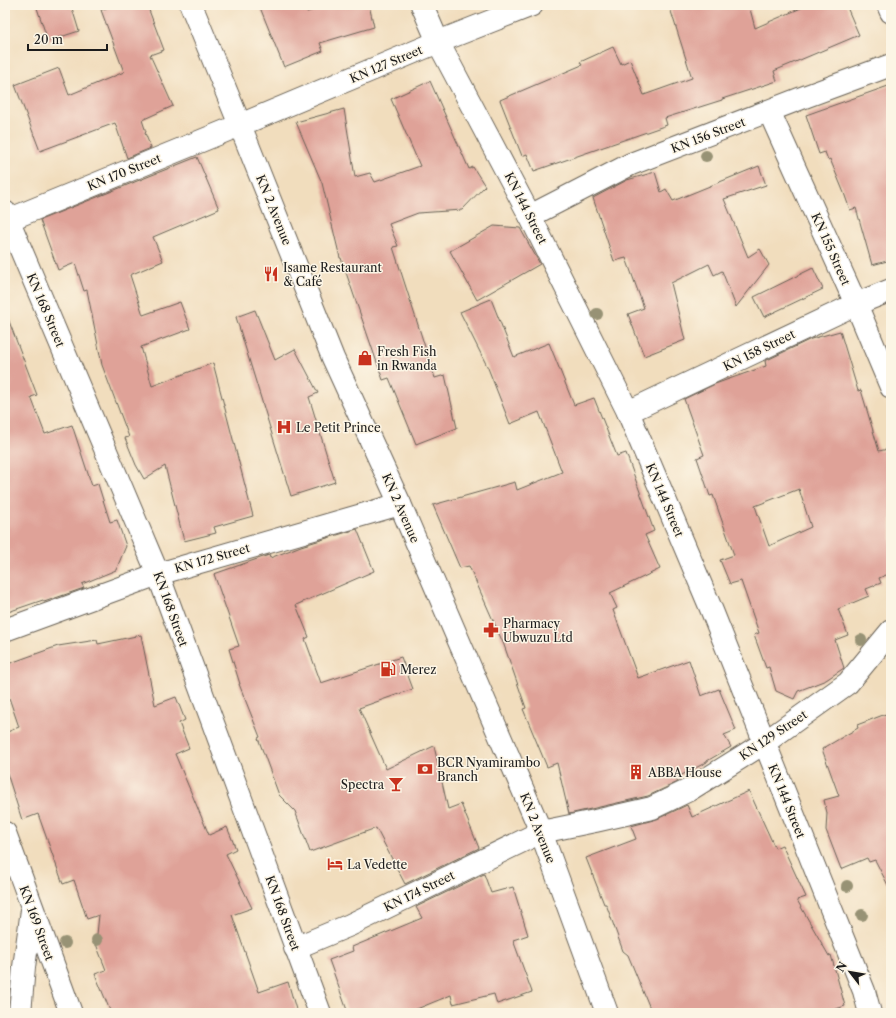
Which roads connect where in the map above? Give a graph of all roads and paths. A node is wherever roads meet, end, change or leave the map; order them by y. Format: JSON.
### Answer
{"nodes":[{"id":1,"x":191,"y":5,"type":"edge"},
{"id":2,"x":422,"y":5,"type":"edge"},
{"id":3,"x":532,"y":5,"type":"edge"},
{"id":4,"x":888,"y":5,"type":"edge"},
{"id":5,"x":891,"y":12,"type":"edge"},
{"id":6,"x":438,"y":42,"type":"junction"},
{"id":7,"x":891,"y":65,"type":"edge"},
{"id":8,"x":769,"y":111,"type":"junction"},
{"id":9,"x":240,"y":125,"type":"junction"},
{"id":10,"x":6,"y":216,"type":"edge"},
{"id":11,"x":530,"y":216,"type":"junction"},
{"id":12,"x":891,"y":290,"type":"edge"},
{"id":13,"x":856,"y":304,"type":"junction"},
{"id":14,"x":891,"y":387,"type":"edge"},
{"id":15,"x":628,"y":412,"type":"junction"},
{"id":16,"x":400,"y":504,"type":"junction"},
{"id":17,"x":158,"y":574,"type":"junction"},
{"id":18,"x":5,"y":630,"type":"edge"},
{"id":19,"x":891,"y":630,"type":"edge"},
{"id":20,"x":764,"y":743,"type":"junction"},
{"id":21,"x":541,"y":832,"type":"junction"},
{"id":22,"x":5,"y":833,"type":"edge"},
{"id":23,"x":32,"y":909,"type":"junction"},
{"id":24,"x":295,"y":948,"type":"junction"},
{"id":25,"x":20,"y":1013,"type":"edge"},
{"id":26,"x":71,"y":1013,"type":"edge"},
{"id":27,"x":320,"y":1013,"type":"edge"},
{"id":28,"x":607,"y":1013,"type":"edge"},
{"id":29,"x":870,"y":1013,"type":"edge"}],
"edges":[{"from":1,"to":9,"type":"street","name":"KN 2 Avenue"},
{"from":2,"to":6,"type":"street","name":"KN 144 Street"},
{"from":3,"to":6,"type":"street","name":"KN 127 Street"},
{"from":4,"to":5,"type":"street"},
{"from":6,"to":9,"type":"street","name":"KN 127 Street"},
{"from":6,"to":11,"type":"street","name":"KN 144 Street"},
{"from":7,"to":8,"type":"street","name":"KN 156 Street"},
{"from":8,"to":11,"type":"street","name":"KN 156 Street"},
{"from":8,"to":13,"type":"street","name":"KN 155 Street"},
{"from":9,"to":10,"type":"street","name":"KN 170 Street"},
{"from":9,"to":16,"type":"street","name":"KN 2 Avenue"},
{"from":10,"to":17,"type":"street","name":"KN 168 Street"},
{"from":11,"to":15,"type":"street","name":"KN 144 Street"},
{"from":12,"to":13,"type":"street","name":"KN 158 Street"},
{"from":13,"to":14,"type":"street","name":"KN 155 Street"},
{"from":13,"to":15,"type":"street","name":"KN 158 Street"},
{"from":15,"to":20,"type":"street","name":"KN 144 Street"},
{"from":16,"to":17,"type":"street","name":"KN 172 Street"},
{"from":16,"to":21,"type":"street","name":"KN 2 Avenue"},
{"from":17,"to":18,"type":"street","name":"KN 172 Street"},
{"from":17,"to":24,"type":"street","name":"KN 168 Street"},
{"from":19,"to":20,"type":"street","name":"KN 129 Street"},
{"from":20,"to":21,"type":"street","name":"KN 129 Street"},
{"from":20,"to":29,"type":"street","name":"KN 144 Street"},
{"from":21,"to":24,"type":"street","name":"KN 174 Street"},
{"from":21,"to":28,"type":"street","name":"KN 2 Avenue"},
{"from":22,"to":23,"type":"street","name":"KN 169 Street"},
{"from":23,"to":25,"type":"street"},
{"from":23,"to":26,"type":"street","name":"KN 169 Street"},
{"from":24,"to":27,"type":"street","name":"KN 168 Street"}]}
